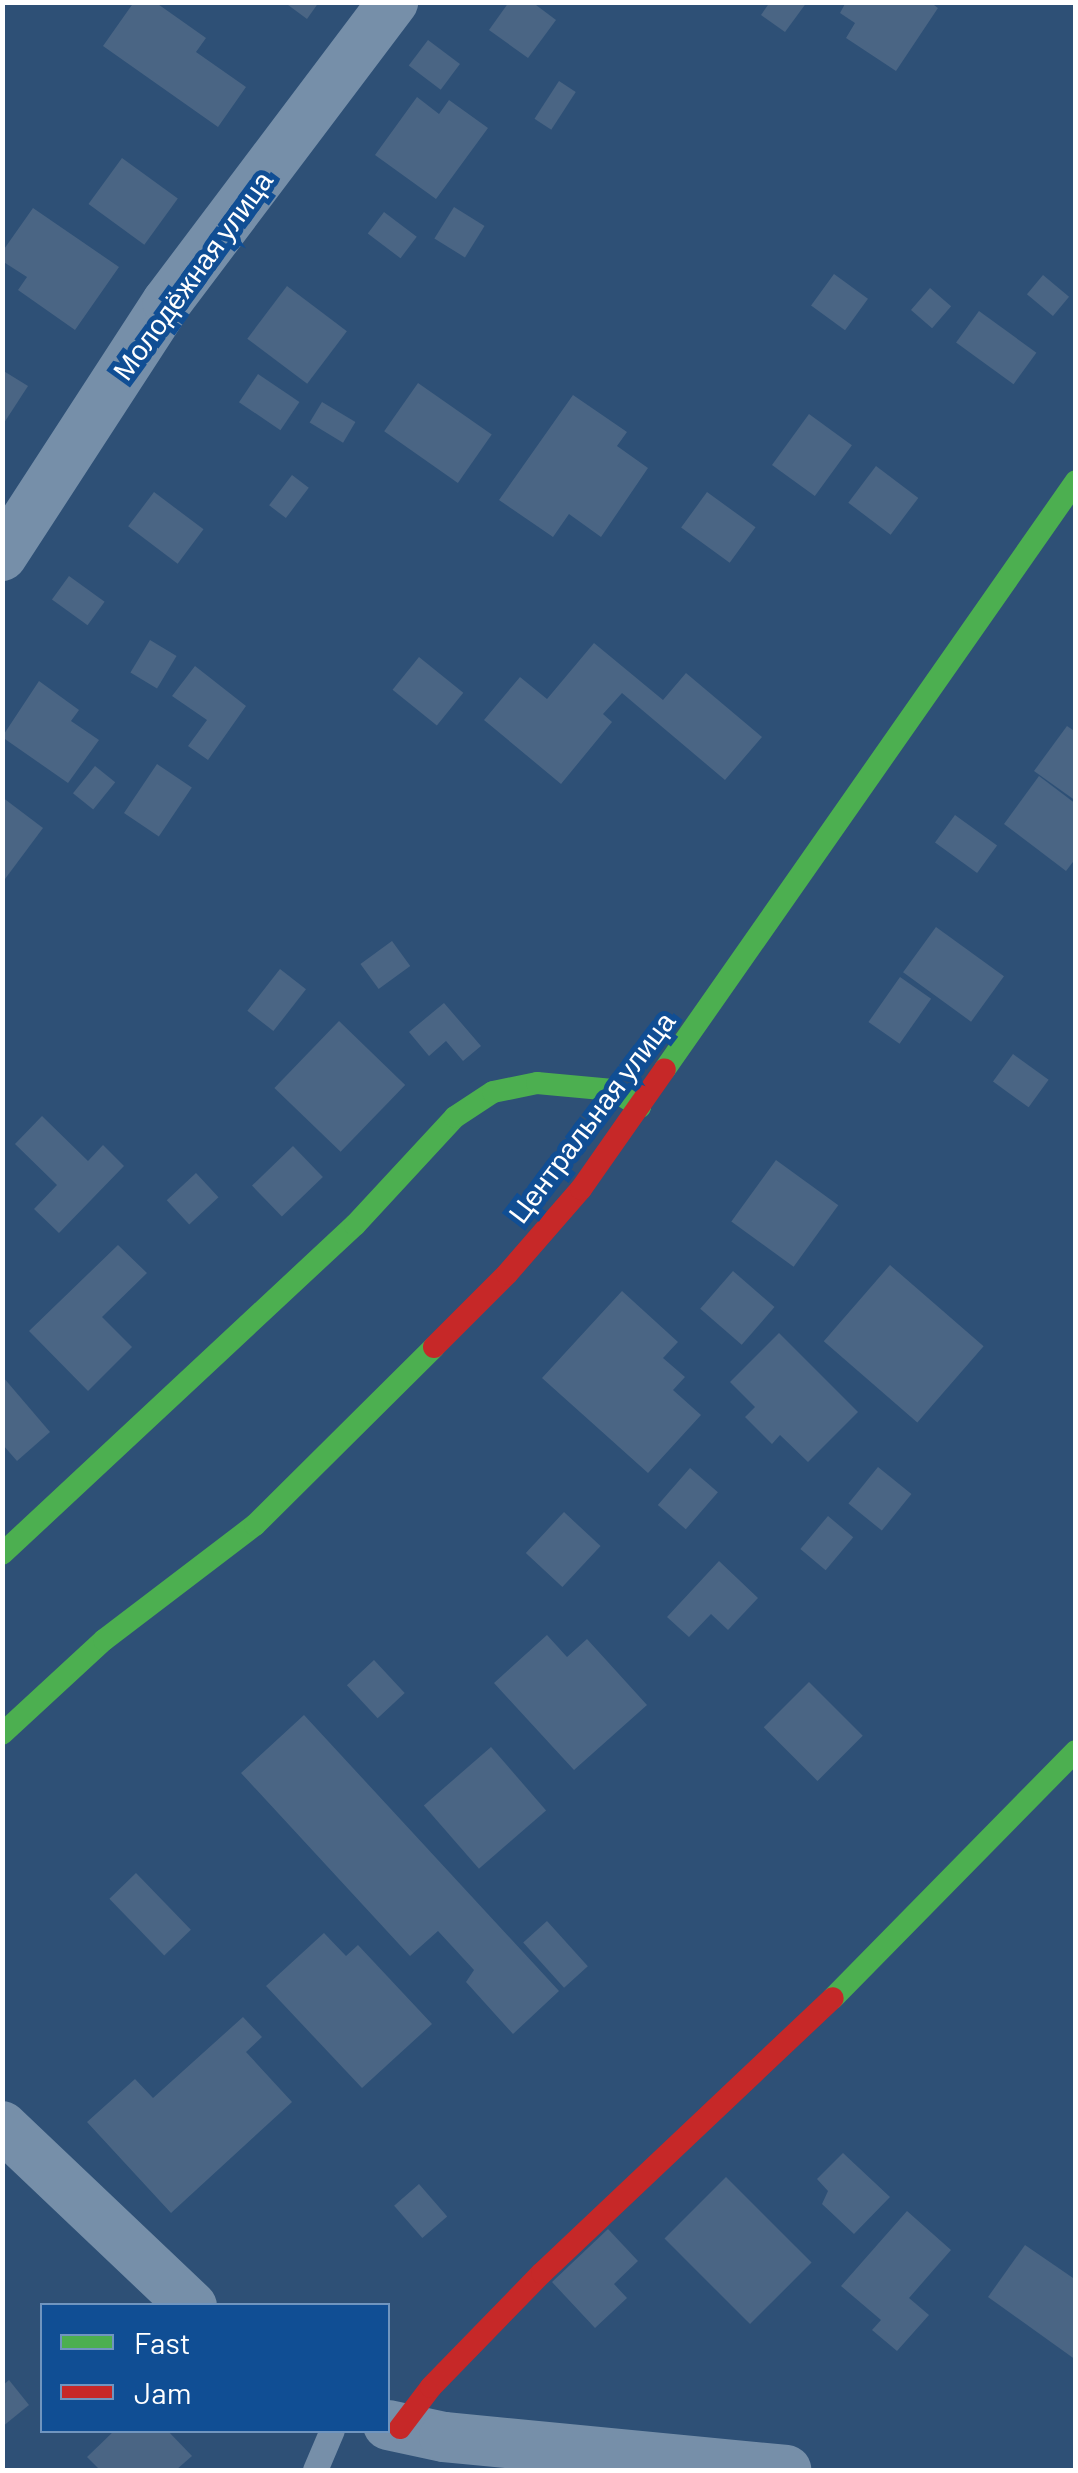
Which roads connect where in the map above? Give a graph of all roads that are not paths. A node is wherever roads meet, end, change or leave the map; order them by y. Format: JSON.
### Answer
{"nodes":[{"id":1,"x":393,"y":2,"type":"edge"},
{"id":2,"x":1076,"y":481,"type":"edge"},
{"id":3,"x":2,"y":556,"type":"edge"},
{"id":4,"x":640,"y":1107,"type":"junction"},
{"id":5,"x":2,"y":1554,"type":"edge"},
{"id":6,"x":2,"y":1734,"type":"edge"},
{"id":7,"x":1076,"y":1751,"type":"edge"},
{"id":8,"x":2,"y":2126,"type":"edge"},
{"id":9,"x":189,"y":2303,"type":"edge"},
{"id":10,"x":394,"y":2427,"type":"edge"},
{"id":11,"x":331,"y":2433,"type":"edge"},
{"id":12,"x":315,"y":2470,"type":"edge"},
{"id":13,"x":786,"y":2470,"type":"edge"}],
"edges":[{"from":1,"to":3,"type":"street","name":"Молодёжная улица"},
{"from":2,"to":4,"type":"street","name":"Центральная улица"},
{"from":4,"to":5,"type":"street"},
{"from":4,"to":6,"type":"street","name":"Центральная улица"},
{"from":7,"to":10,"type":"street"},
{"from":8,"to":9,"type":"street"},
{"from":10,"to":13,"type":"street"},
{"from":11,"to":12,"type":"lane"}]}
